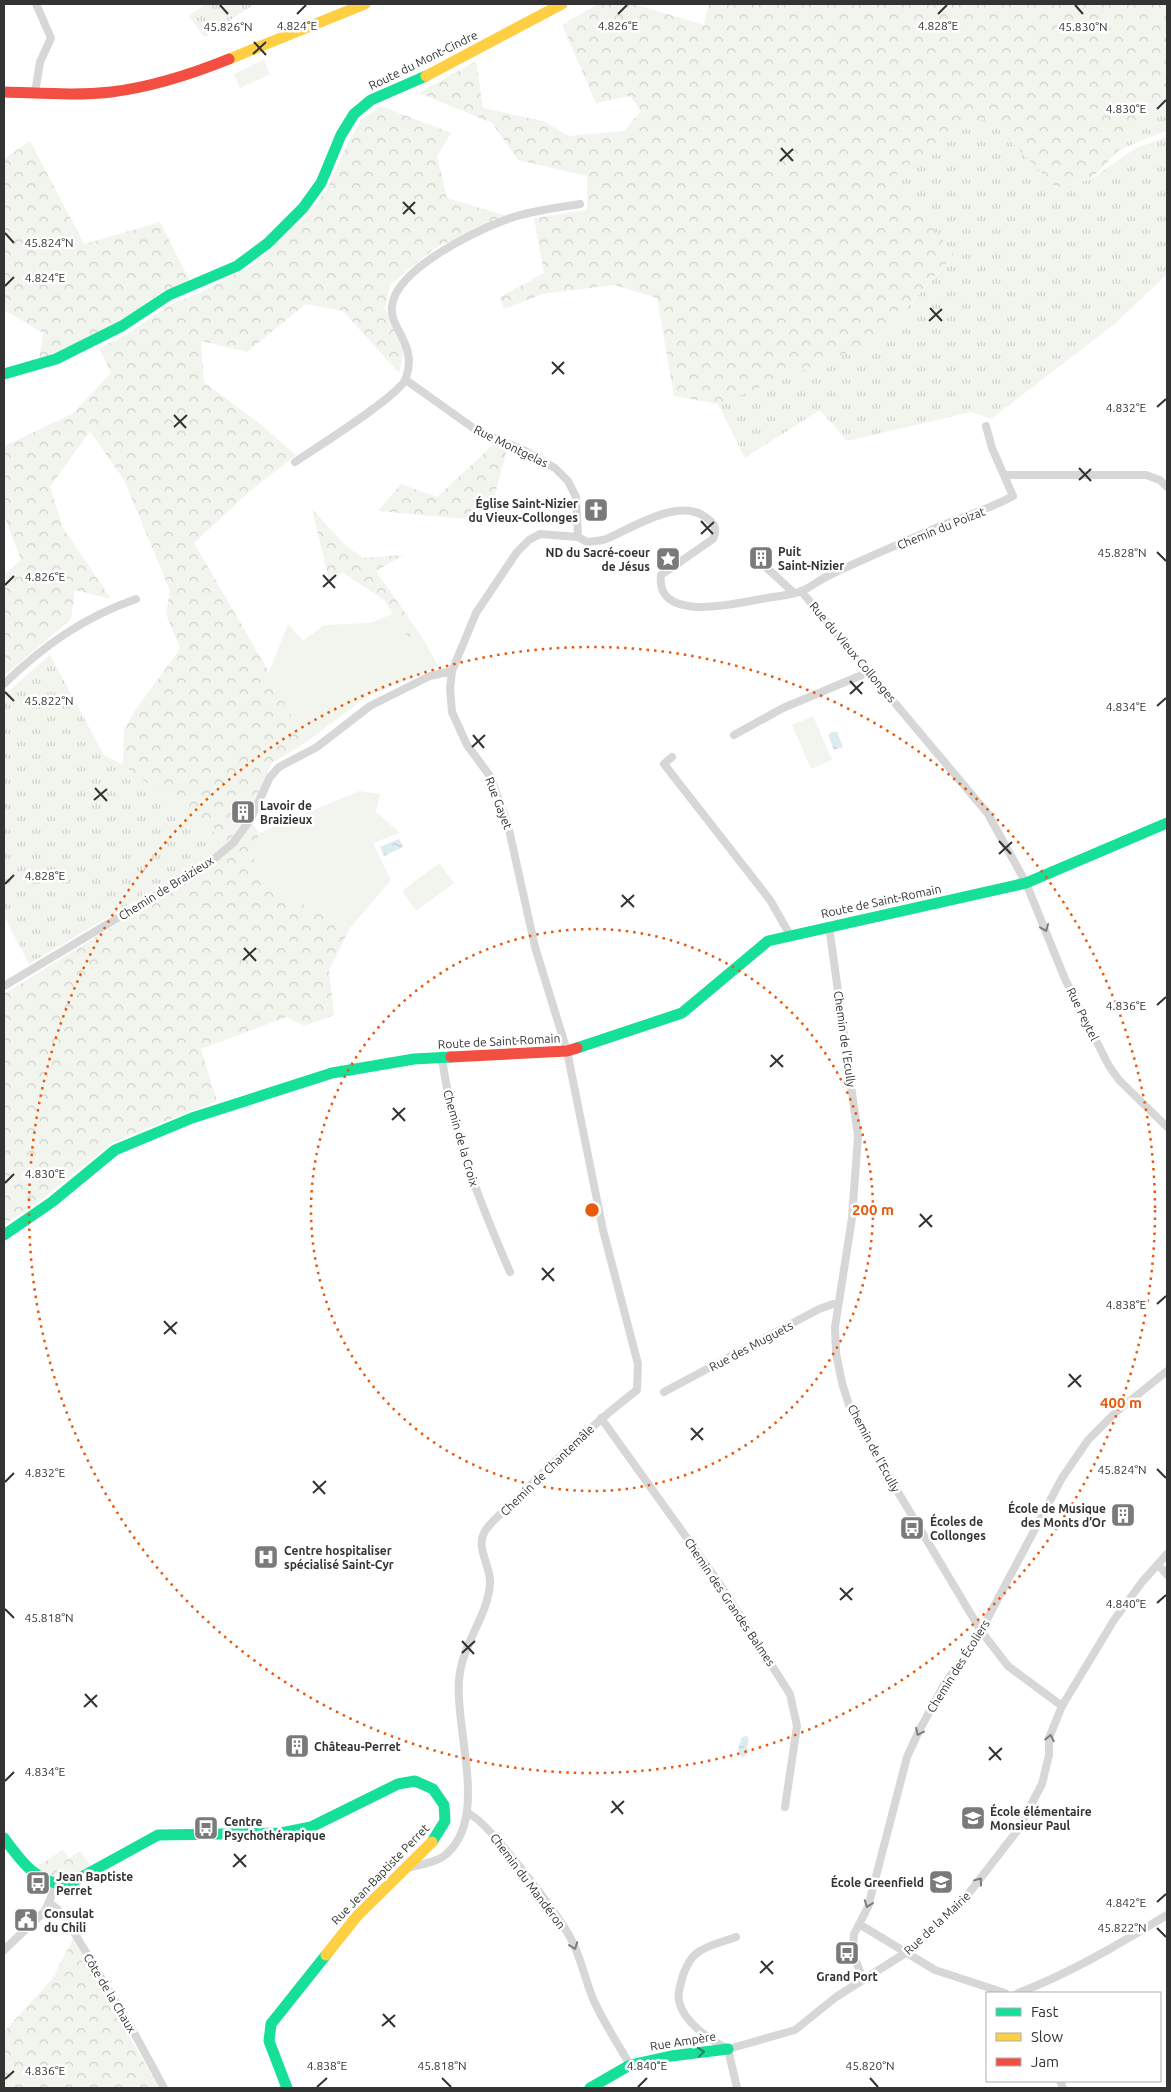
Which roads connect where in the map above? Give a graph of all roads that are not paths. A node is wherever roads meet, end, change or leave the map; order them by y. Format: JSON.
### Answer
{"nodes":[{"id":1,"x":36,"y":4,"type":"edge"},
{"id":2,"x":365,"y":4,"type":"edge"},
{"id":3,"x":562,"y":4,"type":"edge"},
{"id":4,"x":4,"y":92,"type":"edge"},
{"id":5,"x":35,"y":93,"type":"junction"},
{"id":6,"x":580,"y":204,"type":"dead end"},
{"id":7,"x":4,"y":374,"type":"edge"},
{"id":8,"x":406,"y":380,"type":"junction"},
{"id":9,"x":986,"y":426,"type":"dead end"},
{"id":10,"x":295,"y":462,"type":"dead end"},
{"id":11,"x":1005,"y":475,"type":"junction"},
{"id":12,"x":1167,"y":487,"type":"edge"},
{"id":13,"x":578,"y":536,"type":"junction"},
{"id":14,"x":756,"y":558,"type":"dead end"},
{"id":15,"x":798,"y":592,"type":"junction"},
{"id":16,"x":136,"y":599,"type":"dead end"},
{"id":17,"x":452,"y":671,"type":"junction"},
{"id":18,"x":869,"y":672,"type":"junction"},
{"id":19,"x":4,"y":684,"type":"edge"},
{"id":20,"x":734,"y":735,"type":"dead end"},
{"id":21,"x":672,"y":757,"type":"dead end"},
{"id":22,"x":1167,"y":823,"type":"edge"},
{"id":23,"x":1026,"y":883,"type":"junction"},
{"id":24,"x":829,"y":926,"type":"junction"},
{"id":25,"x":790,"y":935,"type":"junction"},
{"id":26,"x":4,"y":986,"type":"edge"},
{"id":27,"x":567,"y":1051,"type":"junction"},
{"id":28,"x":442,"y":1058,"type":"junction"},
{"id":29,"x":1167,"y":1127,"type":"edge"},
{"id":30,"x":4,"y":1235,"type":"edge"},
{"id":31,"x":510,"y":1272,"type":"dead end"},
{"id":32,"x":839,"y":1302,"type":"junction"},
{"id":33,"x":1167,"y":1371,"type":"edge"},
{"id":34,"x":664,"y":1392,"type":"dead end"},
{"id":35,"x":601,"y":1418,"type":"junction"},
{"id":36,"x":1167,"y":1554,"type":"edge"},
{"id":37,"x":1158,"y":1564,"type":"junction"},
{"id":38,"x":1167,"y":1575,"type":"edge"},
{"id":39,"x":981,"y":1631,"type":"junction"},
{"id":40,"x":1062,"y":1706,"type":"junction"},
{"id":41,"x":785,"y":1808,"type":"dead end"},
{"id":42,"x":469,"y":1814,"type":"junction"},
{"id":43,"x":4,"y":1838,"type":"edge"},
{"id":44,"x":406,"y":1868,"type":"junction"},
{"id":45,"x":56,"y":1885,"type":"junction"},
{"id":46,"x":50,"y":1903,"type":"junction"},
{"id":47,"x":1167,"y":1915,"type":"edge"},
{"id":48,"x":859,"y":1924,"type":"junction"},
{"id":49,"x":736,"y":1937,"type":"dead end"},
{"id":50,"x":4,"y":1950,"type":"edge"},
{"id":51,"x":905,"y":1954,"type":"junction"},
{"id":52,"x":863,"y":1979,"type":"junction"},
{"id":53,"x":1002,"y":1992,"type":"edge"},
{"id":54,"x":1021,"y":1992,"type":"edge"},
{"id":55,"x":728,"y":2048,"type":"junction"},
{"id":56,"x":630,"y":2065,"type":"junction"},
{"id":57,"x":164,"y":2088,"type":"edge"},
{"id":58,"x":287,"y":2088,"type":"edge"},
{"id":59,"x":590,"y":2088,"type":"edge"},
{"id":60,"x":737,"y":2088,"type":"edge"}],
"edges":[{"from":1,"to":5,"type":"street"},
{"from":2,"to":5,"type":"street"},
{"from":3,"to":7,"type":"street","name":"Route du Mont-Cindre"},
{"from":4,"to":5,"type":"street"},
{"from":6,"to":8,"type":"street"},
{"from":8,"to":10,"type":"street"},
{"from":8,"to":13,"type":"street","name":"Rue Montgelas"},
{"from":9,"to":11,"type":"street","name":"Chemin du Poizat"},
{"from":11,"to":12,"type":"street"},
{"from":11,"to":15,"type":"street","name":"Chemin du Poizat"},
{"from":13,"to":15,"type":"street"},
{"from":13,"to":17,"type":"street","name":"Rue Gayet"},
{"from":14,"to":15,"type":"street","name":"Rue du Vieux Collonges"},
{"from":15,"to":18,"type":"street","name":"Rue du Vieux Collonges"},
{"from":16,"to":19,"type":"street"},
{"from":17,"to":26,"type":"street","name":"Chemin de Braizieux"},
{"from":17,"to":27,"type":"street","name":"Rue Gayet"},
{"from":18,"to":20,"type":"street"},
{"from":18,"to":23,"type":"street","name":"Rue du Vieux Collonges"},
{"from":21,"to":25,"type":"street"},
{"from":22,"to":23,"type":"street","name":"Route de Saint-Romain"},
{"from":23,"to":24,"type":"street","name":"Route de Saint-Romain"},
{"from":23,"to":29,"type":"street","name":"Rue Peytel","one_way":true},
{"from":24,"to":25,"type":"street","name":"Route de Saint-Romain"},
{"from":24,"to":32,"type":"street","name":"Chemin de l'Ecully"},
{"from":25,"to":27,"type":"street","name":"Route de Saint-Romain"},
{"from":27,"to":28,"type":"street","name":"Route de Saint-Romain"},
{"from":27,"to":35,"type":"street","name":"Chemin de Chantemâle"},
{"from":28,"to":30,"type":"street","name":"Route de Saint-Romain"},
{"from":28,"to":31,"type":"street","name":"Chemin de la Croix"},
{"from":32,"to":34,"type":"street","name":"Rue des Muguets"},
{"from":32,"to":39,"type":"street","name":"Chemin de l'Ecully"},
{"from":33,"to":39,"type":"street","name":"Chemin des Écoliers"},
{"from":35,"to":41,"type":"street","name":"Chemin des Grandes Balmes"},
{"from":35,"to":42,"type":"street","name":"Chemin de Chantemâle"},
{"from":36,"to":37,"type":"street","name":"Rue de la Mairie"},
{"from":37,"to":38,"type":"street"},
{"from":37,"to":40,"type":"street","name":"Rue de la Mairie"},
{"from":39,"to":40,"type":"street","name":"Chemin de l'Ecully"},
{"from":39,"to":48,"type":"street","name":"Chemin des Écoliers","one_way":true},
{"from":51,"to":40,"type":"street","name":"Rue de la Mairie","one_way":true},
{"from":42,"to":44,"type":"street","name":"Chemin de Chantemâle"},
{"from":42,"to":56,"type":"street","name":"Chemin du Mandéron","one_way":true},
{"from":43,"to":45,"type":"street"},
{"from":44,"to":45,"type":"street","name":"Rue Jean-Baptiste Perret"},
{"from":44,"to":58,"type":"street","name":"Rue Jean-Baptiste Perret"},
{"from":45,"to":46,"type":"street"},
{"from":46,"to":50,"type":"street"},
{"from":46,"to":57,"type":"street","name":"Côte de la Chaux"},
{"from":47,"to":54,"type":"street"},
{"from":48,"to":51,"type":"street"},
{"from":48,"to":52,"type":"street","name":"Chemin des Écoliers"},
{"from":49,"to":55,"type":"street"},
{"from":51,"to":52,"type":"street","name":"Rue de la Mairie"},
{"from":51,"to":53,"type":"street"},
{"from":52,"to":55,"type":"street","name":"Rue de la Mairie"},
{"from":56,"to":55,"type":"street","name":"Rue Ampère","one_way":true},
{"from":55,"to":60,"type":"street"},
{"from":56,"to":59,"type":"street","name":"Rue Ampère"}]}
